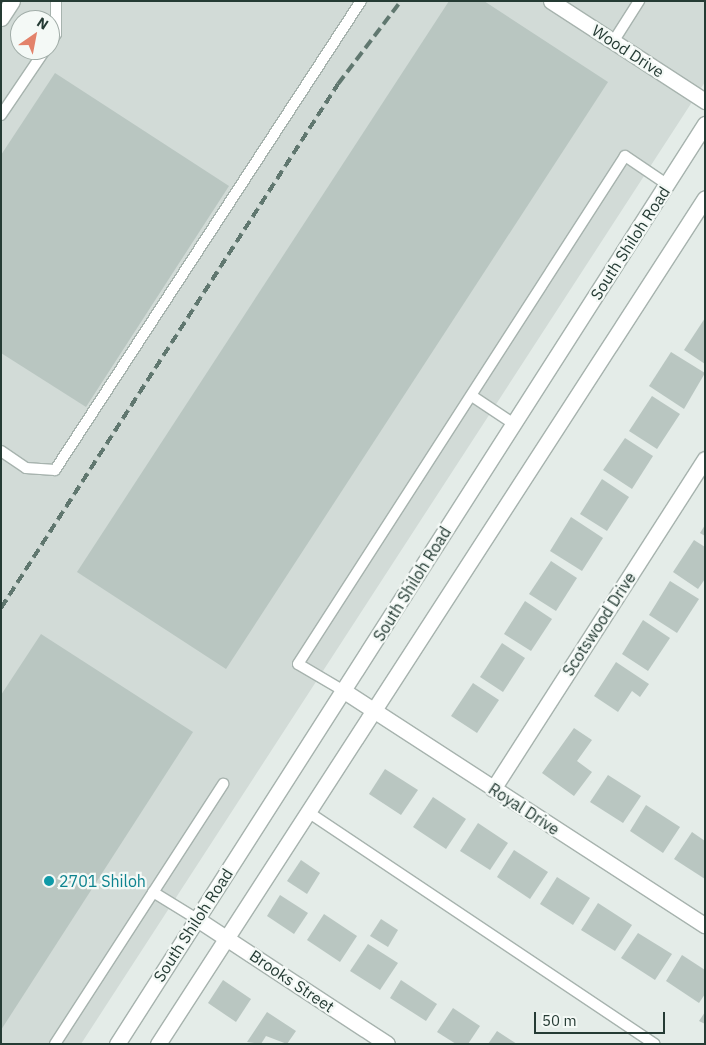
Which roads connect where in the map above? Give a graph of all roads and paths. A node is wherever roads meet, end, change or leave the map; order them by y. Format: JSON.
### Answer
{"nodes":[{"id":1,"x":12,"y":1,"type":"edge"},
{"id":2,"x":361,"y":1,"type":"edge"},
{"id":3,"x":551,"y":1,"type":"edge"},
{"id":4,"x":639,"y":1,"type":"edge"},
{"id":5,"x":1,"y":18,"type":"edge"},
{"id":6,"x":613,"y":42,"type":"junction"},
{"id":7,"x":38,"y":60,"type":"edge"},
{"id":8,"x":705,"y":101,"type":"edge"},
{"id":9,"x":1,"y":115,"type":"edge"},
{"id":10,"x":705,"y":124,"type":"edge"},
{"id":11,"x":668,"y":185,"type":"junction"},
{"id":12,"x":705,"y":198,"type":"edge"},
{"id":13,"x":472,"y":396,"type":"junction"},
{"id":14,"x":514,"y":424,"type":"junction"},
{"id":15,"x":1,"y":452,"type":"edge"},
{"id":16,"x":705,"y":459,"type":"edge"},
{"id":17,"x":344,"y":691,"type":"junction"},
{"id":18,"x":374,"y":709,"type":"junction"},
{"id":19,"x":223,"y":784,"type":"dead end"},
{"id":20,"x":494,"y":789,"type":"junction"},
{"id":21,"x":308,"y":812,"type":"junction"},
{"id":22,"x":153,"y":892,"type":"junction"},
{"id":23,"x":197,"y":919,"type":"junction"},
{"id":24,"x":705,"y":925,"type":"edge"},
{"id":25,"x":226,"y":938,"type":"junction"},
{"id":26,"x":55,"y":1044,"type":"edge"},
{"id":27,"x":117,"y":1044,"type":"edge"},
{"id":28,"x":158,"y":1044,"type":"edge"},
{"id":29,"x":386,"y":1044,"type":"edge"},
{"id":30,"x":655,"y":1044,"type":"edge"}],
"edges":[{"from":1,"to":5,"type":"main road"},
{"from":2,"to":15,"type":"lane"},
{"from":3,"to":6,"type":"main road","name":"Wood Drive"},
{"from":4,"to":6,"type":"lane"},
{"from":6,"to":8,"type":"main road","name":"Wood Drive"},
{"from":7,"to":9,"type":"lane"},
{"from":10,"to":11,"type":"main road","name":"South Shiloh Road"},
{"from":11,"to":13,"type":"lane"},
{"from":11,"to":14,"type":"main road","name":"South Shiloh Road"},
{"from":12,"to":18,"type":"main road"},
{"from":13,"to":14,"type":"lane"},
{"from":13,"to":17,"type":"lane"},
{"from":14,"to":17,"type":"main road","name":"South Shiloh Road"},
{"from":16,"to":20,"type":"main road","name":"Scotswood Drive"},
{"from":17,"to":18,"type":"main road","name":"Royal Drive"},
{"from":17,"to":23,"type":"main road","name":"South Shiloh Road"},
{"from":18,"to":20,"type":"main road","name":"Royal Drive"},
{"from":18,"to":21,"type":"main road"},
{"from":19,"to":22,"type":"lane"},
{"from":20,"to":24,"type":"main road","name":"Royal Drive"},
{"from":21,"to":25,"type":"main road"},
{"from":21,"to":30,"type":"lane"},
{"from":22,"to":23,"type":"lane"},
{"from":22,"to":26,"type":"lane"},
{"from":23,"to":25,"type":"main road","name":"Brooks Street"},
{"from":23,"to":27,"type":"main road","name":"South Shiloh Road"},
{"from":25,"to":28,"type":"main road"},
{"from":25,"to":29,"type":"main road","name":"Brooks Street"}]}
